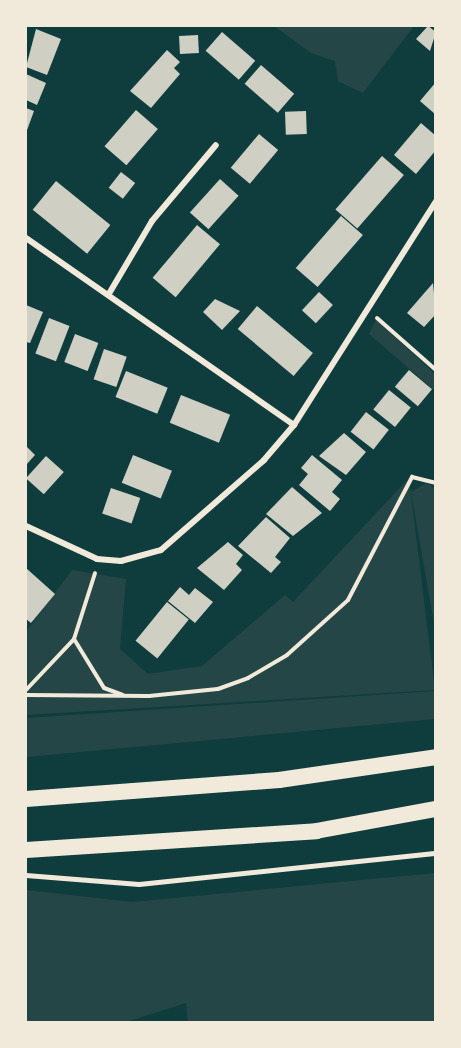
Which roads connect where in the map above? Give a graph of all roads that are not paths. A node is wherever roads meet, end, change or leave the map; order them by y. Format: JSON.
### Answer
{"nodes":[{"id":1,"x":216,"y":145,"type":"dead end"},
{"id":2,"x":435,"y":201,"type":"edge"},
{"id":3,"x":26,"y":238,"type":"edge"},
{"id":4,"x":110,"y":292,"type":"junction"},
{"id":5,"x":294,"y":425,"type":"junction"},
{"id":6,"x":26,"y":526,"type":"edge"},
{"id":7,"x":435,"y":757,"type":"edge"},
{"id":8,"x":26,"y":799,"type":"edge"},
{"id":9,"x":435,"y":809,"type":"edge"},
{"id":10,"x":26,"y":850,"type":"edge"},
{"id":11,"x":435,"y":853,"type":"edge"},
{"id":12,"x":26,"y":875,"type":"edge"}],
"edges":[{"from":1,"to":4,"type":"street"},
{"from":2,"to":5,"type":"street"},
{"from":3,"to":4,"type":"street"},
{"from":4,"to":5,"type":"street"},
{"from":5,"to":6,"type":"street"},
{"from":7,"to":8,"type":"highway"},
{"from":9,"to":10,"type":"highway"},
{"from":11,"to":12,"type":"lane"}]}
